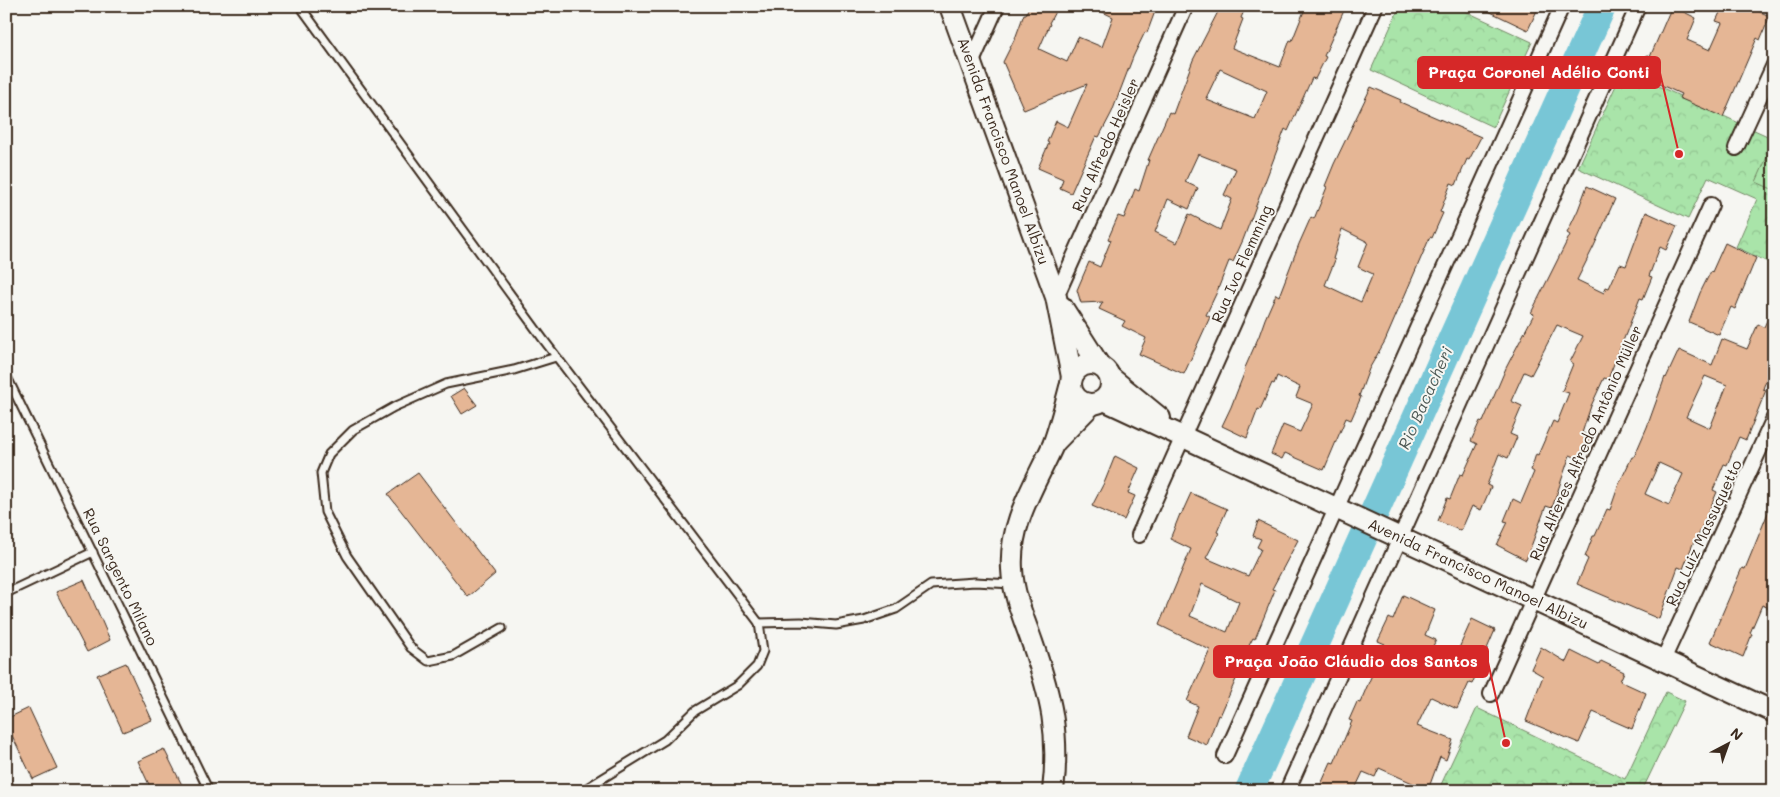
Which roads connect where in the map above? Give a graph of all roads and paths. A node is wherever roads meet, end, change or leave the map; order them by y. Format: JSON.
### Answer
{"nodes":[{"id":1,"x":300,"y":6,"type":"edge"},
{"id":2,"x":950,"y":6,"type":"edge"},
{"id":3,"x":997,"y":6,"type":"edge"},
{"id":4,"x":1186,"y":6,"type":"edge"},
{"id":5,"x":1562,"y":6,"type":"edge"},
{"id":6,"x":1638,"y":6,"type":"edge"},
{"id":7,"x":1375,"y":7,"type":"edge"},
{"id":8,"x":971,"y":64,"type":"junction"},
{"id":9,"x":1774,"y":64,"type":"edge"},
{"id":10,"x":1736,"y":148,"type":"dead end"},
{"id":11,"x":1711,"y":205,"type":"dead end"},
{"id":12,"x":1056,"y":297,"type":"junction"},
{"id":13,"x":556,"y":357,"type":"junction"},
{"id":14,"x":1105,"y":371,"type":"junction"},
{"id":15,"x":6,"y":375,"type":"edge"},
{"id":16,"x":1071,"y":382,"type":"junction"},
{"id":17,"x":1098,"y":402,"type":"junction"},
{"id":18,"x":1774,"y":418,"type":"edge"},
{"id":19,"x":1183,"y":437,"type":"junction"},
{"id":20,"x":1053,"y":443,"type":"junction"},
{"id":21,"x":1344,"y":512,"type":"junction"},
{"id":22,"x":1139,"y":535,"type":"dead end"},
{"id":23,"x":1396,"y":536,"type":"junction"},
{"id":24,"x":93,"y":552,"type":"junction"},
{"id":25,"x":1014,"y":584,"type":"junction"},
{"id":26,"x":6,"y":593,"type":"edge"},
{"id":27,"x":1534,"y":600,"type":"junction"},
{"id":28,"x":758,"y":622,"type":"junction"},
{"id":29,"x":502,"y":628,"type":"dead end"},
{"id":30,"x":1663,"y":660,"type":"junction"},
{"id":31,"x":1491,"y":694,"type":"dead end"},
{"id":32,"x":1774,"y":712,"type":"edge"},
{"id":33,"x":1225,"y":756,"type":"dead end"},
{"id":34,"x":6,"y":781,"type":"edge"},
{"id":35,"x":11,"y":791,"type":"edge"},
{"id":36,"x":209,"y":791,"type":"edge"},
{"id":37,"x":582,"y":791,"type":"edge"},
{"id":38,"x":1053,"y":791,"type":"edge"},
{"id":39,"x":1287,"y":791,"type":"edge"}],
"edges":[{"from":1,"to":13,"type":"lane"},
{"from":2,"to":8,"type":"street","name":"Avenida Francisco Manoel Albizu"},
{"from":3,"to":8,"type":"street"},
{"from":4,"to":12,"type":"street","name":"Rua Alfredo Heisler"},
{"from":5,"to":21,"type":"street"},
{"from":6,"to":23,"type":"street"},
{"from":7,"to":19,"type":"street","name":"Rua Ivo Flemming"},
{"from":8,"to":12,"type":"street","name":"Avenida Francisco Manoel Albizu"},
{"from":9,"to":10,"type":"street"},
{"from":11,"to":27,"type":"street","name":"Rua Alferes Alfredo Antônio Müller"},
{"from":12,"to":14,"type":"street","name":"Avenida Francisco Manoel Albizu"},
{"from":12,"to":16,"type":"street","name":"Avenida Francisco Manoel Albizu"},
{"from":13,"to":28,"type":"lane"},
{"from":13,"to":29,"type":"lane"},
{"from":14,"to":16,"type":"street"},
{"from":14,"to":17,"type":"street"},
{"from":14,"to":19,"type":"street","name":"Avenida Francisco Manoel Albizu"},
{"from":15,"to":24,"type":"lane","name":"Rua Sargento Milano"},
{"from":16,"to":17,"type":"street"},
{"from":16,"to":20,"type":"street"},
{"from":17,"to":19,"type":"street","name":"Avenida Francisco Manoel Albizu"},
{"from":17,"to":20,"type":"street"},
{"from":18,"to":30,"type":"street","name":"Rua Luiz Massuquetto"},
{"from":19,"to":21,"type":"street","name":"Avenida Francisco Manoel Albizu"},
{"from":19,"to":22,"type":"street","name":"Rua Ivo Flemming"},
{"from":20,"to":25,"type":"street"},
{"from":21,"to":23,"type":"street","name":"Avenida Francisco Manoel Albizu"},
{"from":21,"to":33,"type":"street"},
{"from":23,"to":27,"type":"street","name":"Avenida Francisco Manoel Albizu"},
{"from":23,"to":39,"type":"street"},
{"from":24,"to":26,"type":"lane"},
{"from":24,"to":36,"type":"lane","name":"Rua Sargento Milano"},
{"from":25,"to":28,"type":"lane"},
{"from":25,"to":38,"type":"street"},
{"from":27,"to":30,"type":"street","name":"Avenida Francisco Manoel Albizu"},
{"from":27,"to":31,"type":"street","name":"Rua Alferes Alfredo Antônio Müller"},
{"from":28,"to":37,"type":"lane"},
{"from":30,"to":32,"type":"street","name":"Avenida Francisco Manoel Albizu"},
{"from":34,"to":35,"type":"lane"}]}
